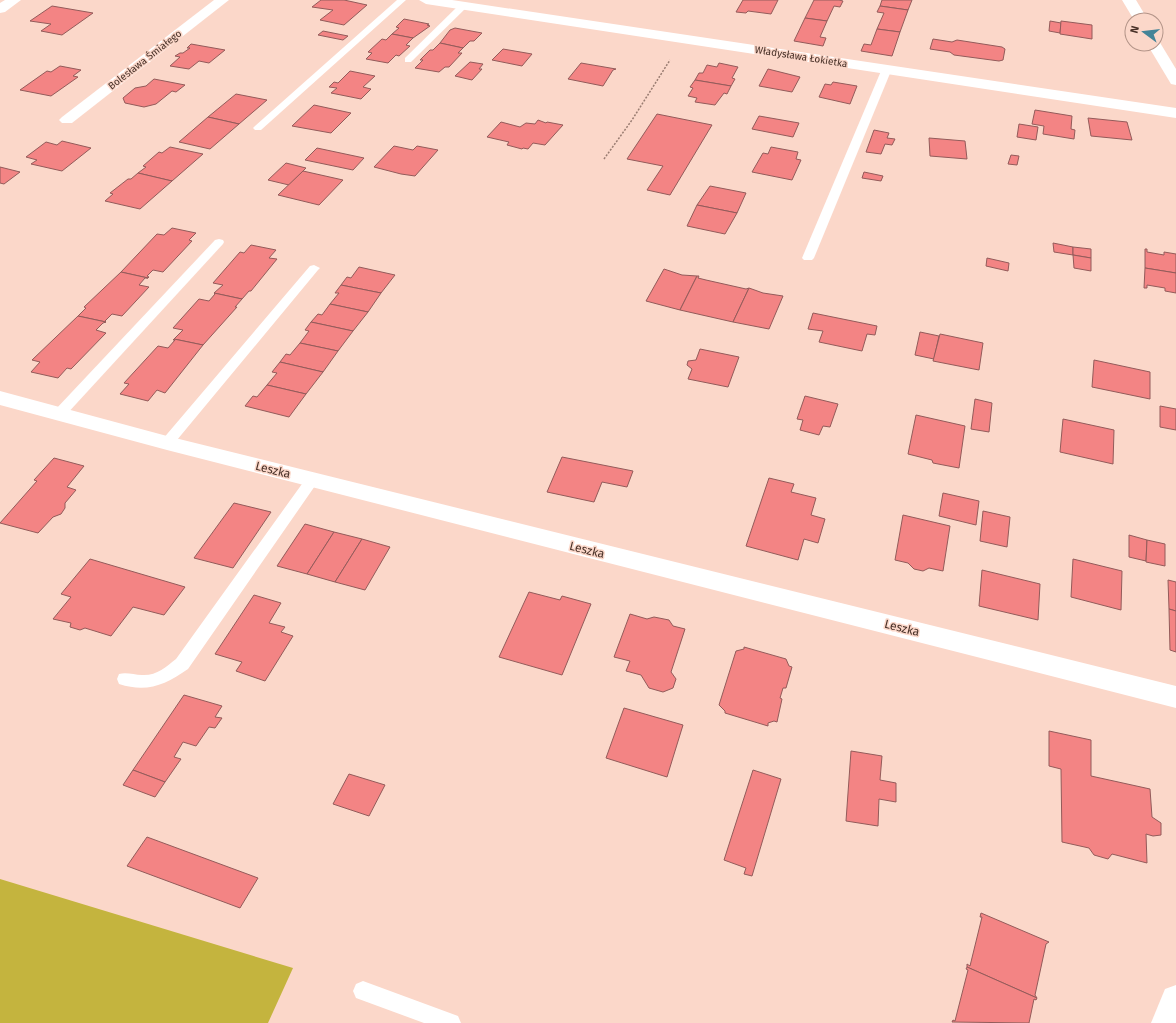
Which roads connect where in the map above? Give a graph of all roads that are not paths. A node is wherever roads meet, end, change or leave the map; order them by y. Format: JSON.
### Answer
{"nodes":[{"id":1,"x":14,"y":0,"type":"edge"},
{"id":2,"x":222,"y":0,"type":"edge"},
{"id":3,"x":402,"y":0,"type":"edge"},
{"id":4,"x":426,"y":0,"type":"edge"},
{"id":5,"x":1129,"y":0,"type":"edge"},
{"id":6,"x":463,"y":6,"type":"junction"},
{"id":7,"x":0,"y":9,"type":"edge"},
{"id":8,"x":1136,"y":12,"type":"edge"},
{"id":9,"x":1159,"y":52,"type":"edge"},
{"id":10,"x":408,"y":60,"type":"dead end"},
{"id":11,"x":886,"y":71,"type":"junction"},
{"id":12,"x":1176,"y":81,"type":"edge"},
{"id":13,"x":1176,"y":113,"type":"edge"},
{"id":14,"x":67,"y":120,"type":"dead end"},
{"id":15,"x":258,"y":128,"type":"dead end"},
{"id":16,"x":219,"y":242,"type":"dead end"},
{"id":17,"x":808,"y":258,"type":"dead end"},
{"id":18,"x":314,"y":268,"type":"dead end"},
{"id":19,"x":0,"y":398,"type":"edge"},
{"id":20,"x":60,"y":413,"type":"junction"},
{"id":21,"x":167,"y":443,"type":"junction"},
{"id":22,"x":312,"y":480,"type":"junction"},
{"id":23,"x":125,"y":679,"type":"dead end"},
{"id":24,"x":1176,"y":697,"type":"edge"},
{"id":25,"x":363,"y":991,"type":"dead end"},
{"id":26,"x":1176,"y":1000,"type":"edge"},
{"id":27,"x":451,"y":1023,"type":"edge"},
{"id":28,"x":1166,"y":1023,"type":"edge"}],
"edges":[{"from":1,"to":7,"type":"street"},
{"from":2,"to":14,"type":"street","name":"Bolesława Śmiałego"},
{"from":3,"to":15,"type":"lane"},
{"from":4,"to":6,"type":"street","name":"Władysława Łokietka"},
{"from":5,"to":8,"type":"street"},
{"from":6,"to":10,"type":"lane"},
{"from":6,"to":11,"type":"street","name":"Władysława Łokietka"},
{"from":9,"to":12,"type":"street"},
{"from":11,"to":13,"type":"street","name":"Władysława Łokietka"},
{"from":11,"to":17,"type":"lane"},
{"from":16,"to":20,"type":"lane"},
{"from":18,"to":21,"type":"lane"},
{"from":19,"to":20,"type":"street","name":"Leszka"},
{"from":20,"to":21,"type":"street","name":"Leszka"},
{"from":21,"to":22,"type":"street","name":"Leszka"},
{"from":22,"to":23,"type":"lane"},
{"from":22,"to":24,"type":"street","name":"Leszka"},
{"from":25,"to":27,"type":"lane"},
{"from":26,"to":28,"type":"street"}]}
